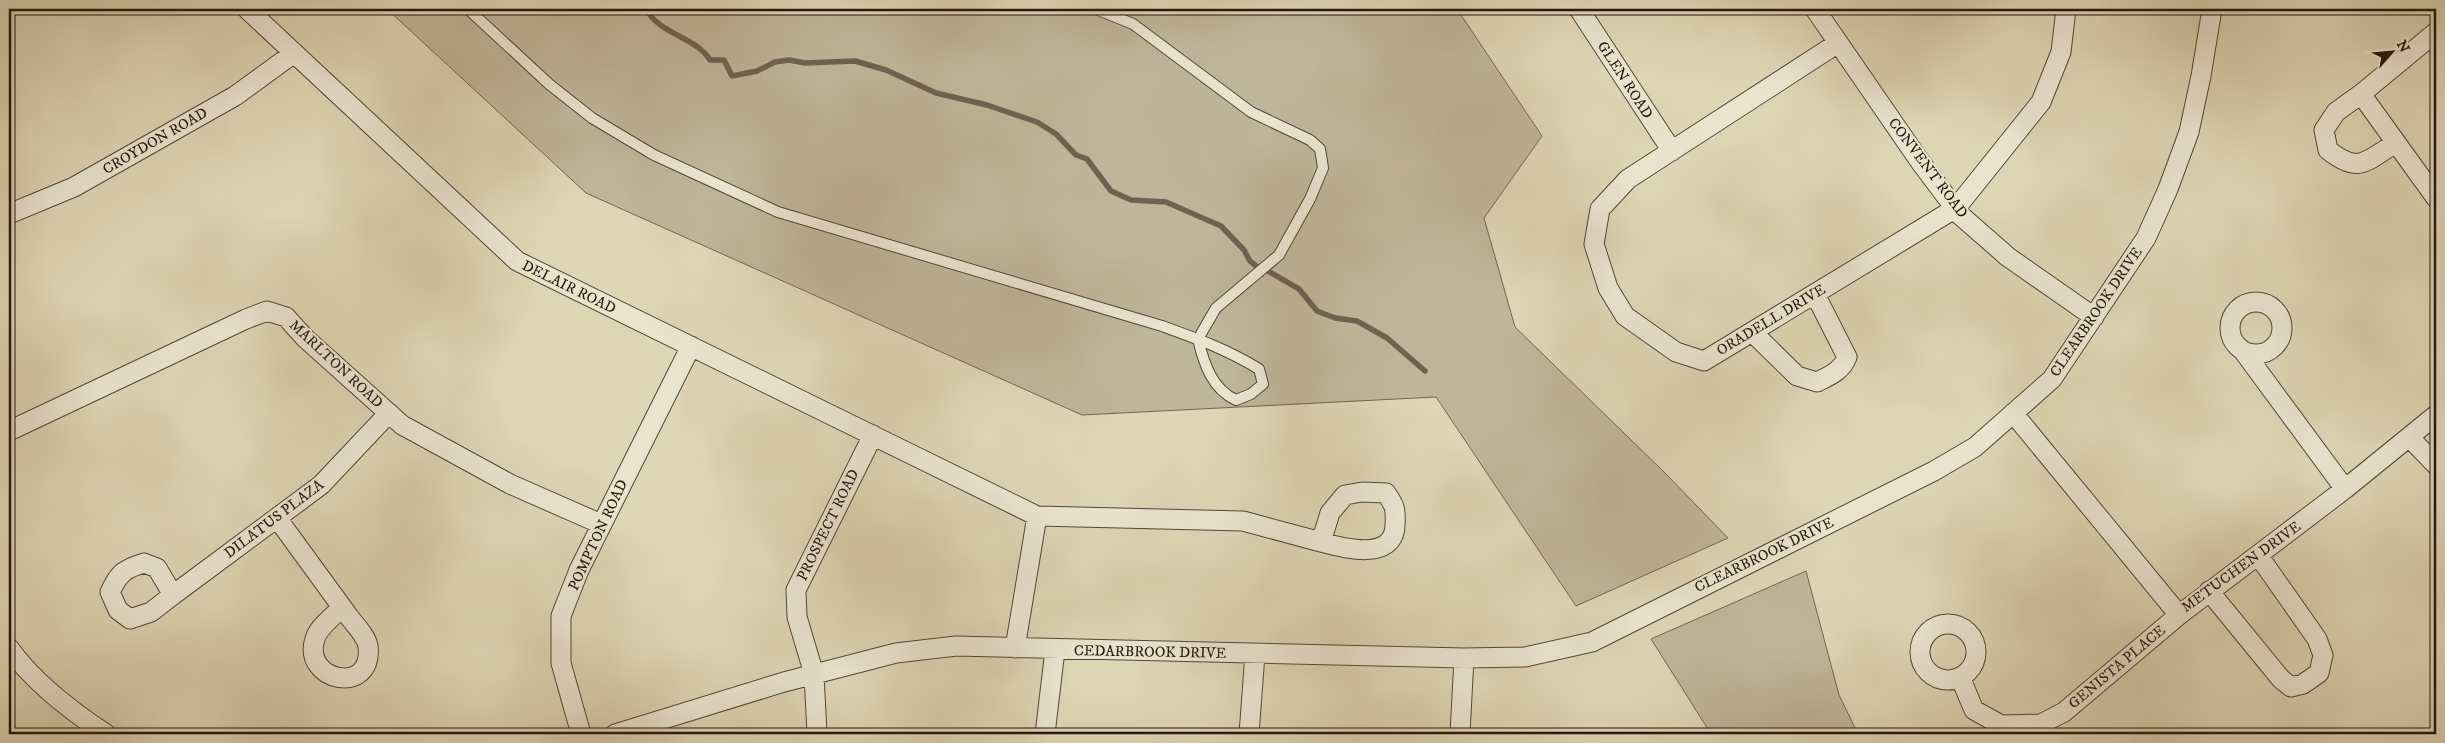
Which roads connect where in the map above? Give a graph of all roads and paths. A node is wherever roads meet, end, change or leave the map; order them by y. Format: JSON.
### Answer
{"nodes":[{"id":1,"x":247,"y":9,"type":"edge"},
{"id":2,"x":468,"y":9,"type":"edge"},
{"id":3,"x":1096,"y":9,"type":"edge"},
{"id":4,"x":1579,"y":9,"type":"edge"},
{"id":5,"x":1815,"y":9,"type":"edge"},
{"id":6,"x":2066,"y":9,"type":"edge"},
{"id":7,"x":2212,"y":9,"type":"edge"},
{"id":8,"x":2436,"y":32,"type":"edge"},
{"id":9,"x":1838,"y":43,"type":"junction"},
{"id":10,"x":294,"y":53,"type":"junction"},
{"id":11,"x":2361,"y":94,"type":"junction"},
{"id":12,"x":2396,"y":143,"type":"junction"},
{"id":13,"x":1672,"y":151,"type":"junction"},
{"id":14,"x":2436,"y":198,"type":"edge"},
{"id":15,"x":1956,"y":208,"type":"junction"},
{"id":16,"x":9,"y":214,"type":"edge"},
{"id":17,"x":1815,"y":294,"type":"junction"},
{"id":18,"x":2094,"y":316,"type":"junction"},
{"id":19,"x":1752,"y":332,"type":"junction"},
{"id":20,"x":1198,"y":339,"type":"junction"},
{"id":21,"x":691,"y":346,"type":"junction"},
{"id":22,"x":2244,"y":352,"type":"dead end"},
{"id":23,"x":389,"y":413,"type":"junction"},
{"id":24,"x":2013,"y":413,"type":"junction"},
{"id":25,"x":2436,"y":415,"type":"edge"},
{"id":26,"x":9,"y":431,"type":"edge"},
{"id":27,"x":873,"y":435,"type":"junction"},
{"id":28,"x":2409,"y":437,"type":"junction"},
{"id":29,"x":2436,"y":465,"type":"edge"},
{"id":30,"x":2345,"y":489,"type":"junction"},
{"id":31,"x":1037,"y":516,"type":"junction"},
{"id":32,"x":277,"y":518,"type":"junction"},
{"id":33,"x":601,"y":524,"type":"junction"},
{"id":34,"x":1321,"y":542,"type":"dead end"},
{"id":35,"x":2258,"y":554,"type":"junction"},
{"id":36,"x":2209,"y":592,"type":"junction"},
{"id":37,"x":173,"y":595,"type":"dead end"},
{"id":38,"x":1684,"y":595,"type":"joint"},
{"id":39,"x":342,"y":607,"type":"dead end"},
{"id":40,"x":2179,"y":615,"type":"junction"},
{"id":41,"x":1015,"y":648,"type":"junction"},
{"id":42,"x":1055,"y":650,"type":"junction"},
{"id":43,"x":1256,"y":654,"type":"junction"},
{"id":44,"x":1464,"y":658,"type":"junction"},
{"id":45,"x":12,"y":660,"type":"edge"},
{"id":46,"x":814,"y":674,"type":"junction"},
{"id":47,"x":1960,"y":677,"type":"dead end"},
{"id":48,"x":106,"y":734,"type":"edge"},
{"id":49,"x":581,"y":734,"type":"edge"},
{"id":50,"x":615,"y":734,"type":"edge"},
{"id":51,"x":817,"y":734,"type":"edge"},
{"id":52,"x":1046,"y":734,"type":"edge"},
{"id":53,"x":1249,"y":734,"type":"edge"},
{"id":54,"x":1460,"y":734,"type":"edge"}],
"edges":[{"from":1,"to":10,"type":"street","name":"DELAIR ROAD"},
{"from":2,"to":20,"type":"lane"},
{"from":3,"to":20,"type":"lane"},
{"from":4,"to":13,"type":"street","name":"GLEN ROAD"},
{"from":5,"to":9,"type":"street","name":"CONVENT ROAD"},
{"from":6,"to":15,"type":"street","name":"ORADELL DRIVE"},
{"from":7,"to":18,"type":"street","name":"CLEARBROOK DRIVE"},
{"from":8,"to":11,"type":"street"},
{"from":9,"to":13,"type":"street","name":"ORADELL DRIVE"},
{"from":9,"to":15,"type":"street","name":"CONVENT ROAD"},
{"from":10,"to":16,"type":"street","name":"CROYDON ROAD"},
{"from":10,"to":21,"type":"street","name":"DELAIR ROAD"},
{"from":11,"to":12,"type":"street"},
{"from":11,"to":12,"type":"street"},
{"from":12,"to":14,"type":"street"},
{"from":13,"to":19,"type":"street","name":"ORADELL DRIVE"},
{"from":15,"to":17,"type":"street","name":"ORADELL DRIVE"},
{"from":15,"to":18,"type":"street","name":"CONVENT ROAD"},
{"from":17,"to":19,"type":"street","name":"ORADELL DRIVE"},
{"from":17,"to":19,"type":"street"},
{"from":18,"to":24,"type":"street","name":"CLEARBROOK DRIVE"},
{"from":20,"to":20,"type":"lane"},
{"from":21,"to":27,"type":"street","name":"DELAIR ROAD"},
{"from":21,"to":33,"type":"street","name":"POMPTON ROAD"},
{"from":22,"to":30,"type":"street"},
{"from":23,"to":26,"type":"street","name":"MARLTON ROAD"},
{"from":23,"to":32,"type":"street","name":"DILATUS PLAZA"},
{"from":23,"to":33,"type":"street","name":"MARLTON ROAD"},
{"from":24,"to":38,"type":"street","name":"CLEARBROOK DRIVE"},
{"from":24,"to":40,"type":"street","name":"METUCHEN DRIVE"},
{"from":25,"to":28,"type":"street","name":"METUCHEN DRIVE"},
{"from":27,"to":31,"type":"street","name":"DELAIR ROAD"},
{"from":27,"to":46,"type":"street","name":"PROSPECT ROAD"},
{"from":28,"to":29,"type":"street"},
{"from":28,"to":30,"type":"street","name":"METUCHEN DRIVE"},
{"from":30,"to":35,"type":"street","name":"METUCHEN DRIVE"},
{"from":31,"to":34,"type":"street"},
{"from":31,"to":41,"type":"street"},
{"from":32,"to":37,"type":"street","name":"DILATUS PLAZA"},
{"from":32,"to":39,"type":"street"},
{"from":33,"to":49,"type":"street","name":"POMPTON ROAD"},
{"from":35,"to":36,"type":"street","name":"METUCHEN DRIVE"},
{"from":35,"to":36,"type":"street"},
{"from":36,"to":40,"type":"street","name":"METUCHEN DRIVE"},
{"from":38,"to":44,"type":"street","name":"CEDARBROOK DRIVE"},
{"from":40,"to":47,"type":"street","name":"GENISTA PLACE"},
{"from":41,"to":42,"type":"street","name":"CEDARBROOK DRIVE"},
{"from":41,"to":46,"type":"street","name":"CEDARBROOK DRIVE"},
{"from":42,"to":43,"type":"street","name":"CEDARBROOK DRIVE"},
{"from":42,"to":52,"type":"street"},
{"from":43,"to":44,"type":"street","name":"CEDARBROOK DRIVE"},
{"from":43,"to":53,"type":"street"},
{"from":44,"to":54,"type":"street"},
{"from":45,"to":48,"type":"street"},
{"from":46,"to":50,"type":"street","name":"CEDARBROOK DRIVE"},
{"from":46,"to":51,"type":"street","name":"PROSPECT ROAD"}]}
